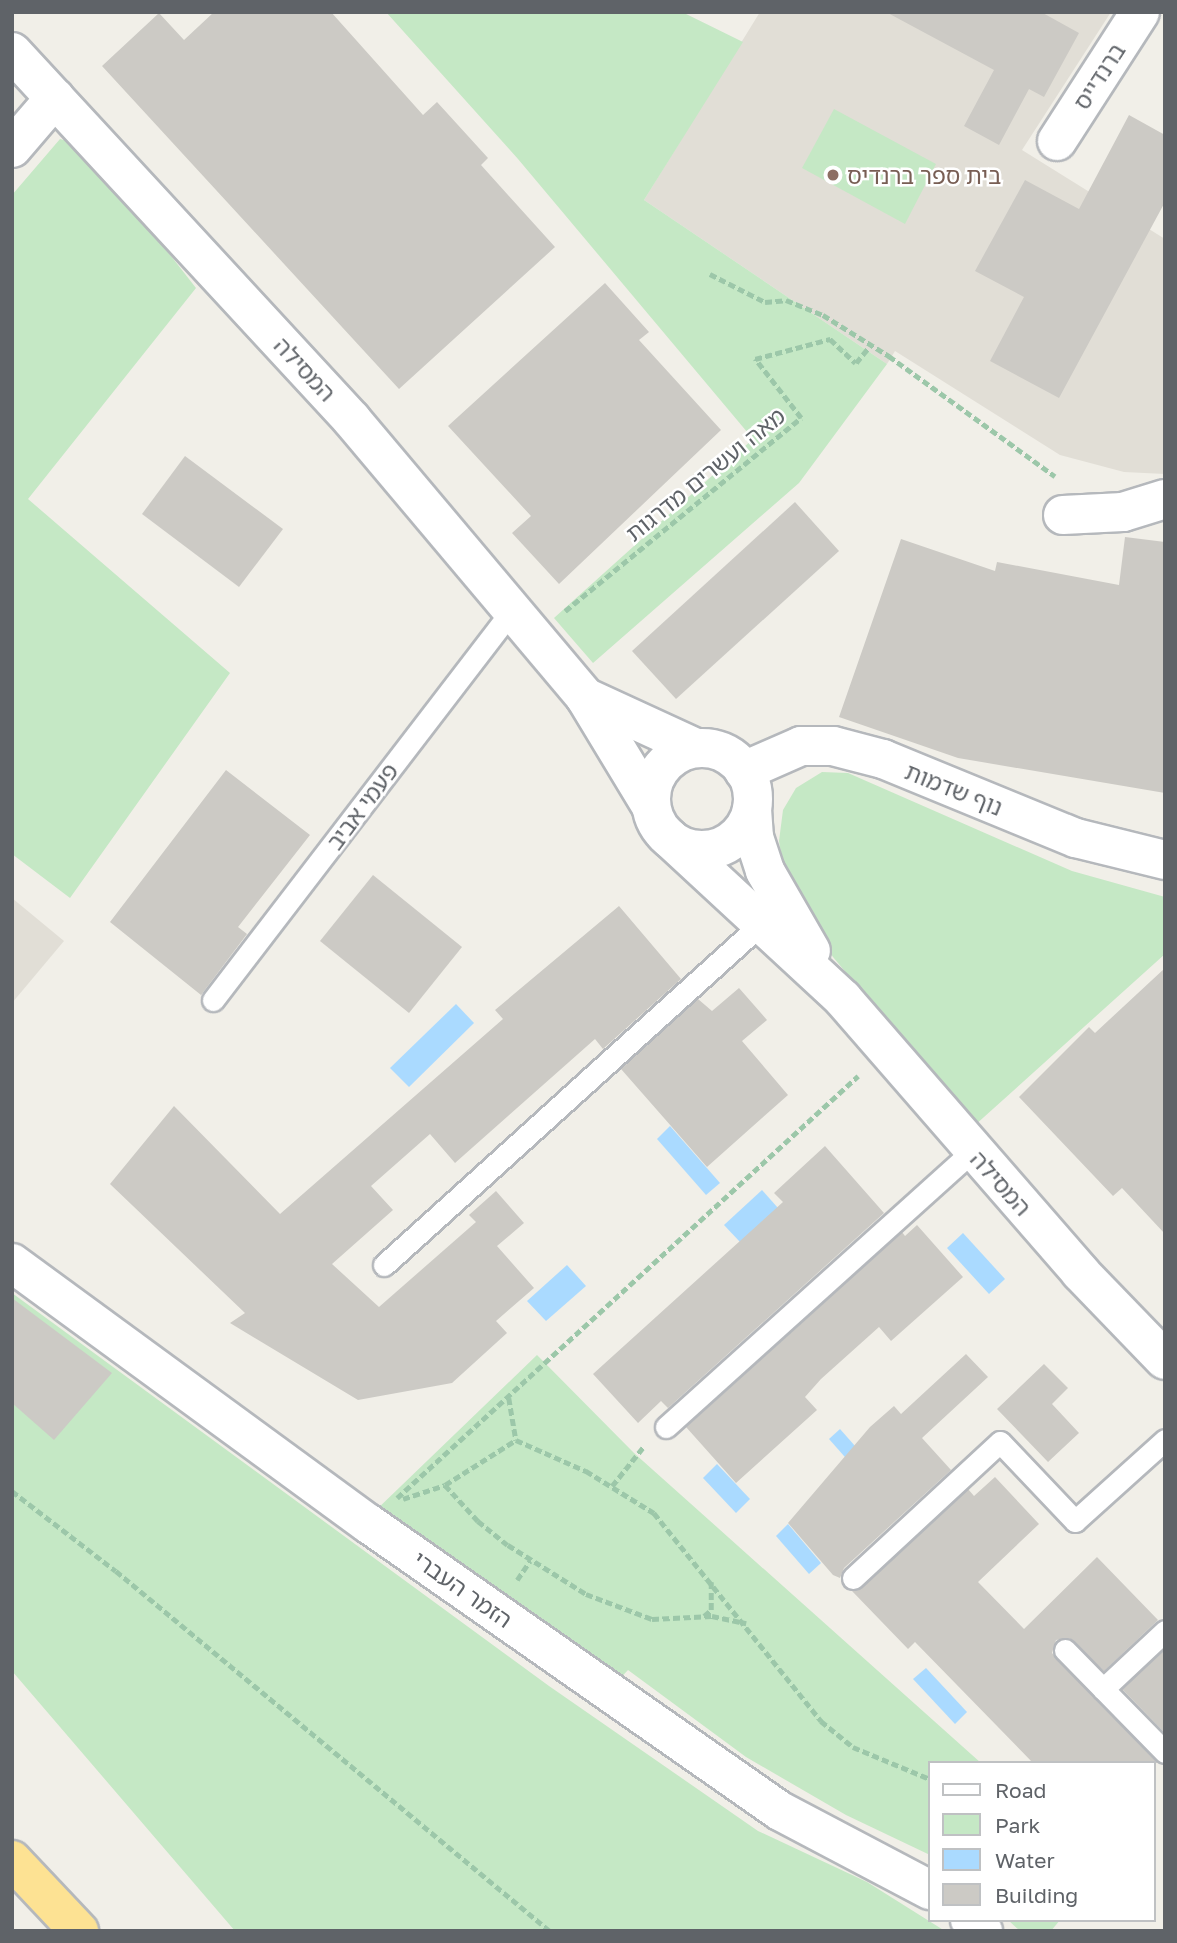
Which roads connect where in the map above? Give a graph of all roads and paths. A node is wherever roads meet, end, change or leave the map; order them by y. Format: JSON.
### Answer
{"nodes":[{"id":1,"x":1140,"y":12,"type":"edge"},
{"id":2,"x":12,"y":52,"type":"edge"},
{"id":3,"x":55,"y":98,"type":"junction"},
{"id":4,"x":1057,"y":141,"type":"dead end"},
{"id":5,"x":12,"y":148,"type":"edge"},
{"id":6,"x":710,"y":274,"type":"dead end"},
{"id":7,"x":870,"y":346,"type":"junction"},
{"id":8,"x":1048,"y":468,"type":"dead end"},
{"id":9,"x":1165,"y":499,"type":"edge"},
{"id":10,"x":1063,"y":515,"type":"dead end"},
{"id":11,"x":522,"y":624,"type":"junction"},
{"id":12,"x":584,"y":696,"type":"junction"},
{"id":13,"x":696,"y":748,"type":"junction"},
{"id":14,"x":744,"y":771,"type":"junction"},
{"id":15,"x":752,"y":809,"type":"junction"},
{"id":16,"x":658,"y":820,"type":"junction"},
{"id":17,"x":1165,"y":860,"type":"edge"},
{"id":18,"x":762,"y":923,"type":"junction"},
{"id":19,"x":843,"y":999,"type":"junction"},
{"id":20,"x":213,"y":1000,"type":"dead end"},
{"id":21,"x":887,"y":1049,"type":"junction"},
{"id":22,"x":972,"y":1151,"type":"junction"},
{"id":23,"x":12,"y":1263,"type":"edge"},
{"id":24,"x":384,"y":1265,"type":"dead end"},
{"id":25,"x":1165,"y":1360,"type":"edge"},
{"id":26,"x":509,"y":1397,"type":"junction"},
{"id":27,"x":666,"y":1427,"type":"joint"},
{"id":28,"x":516,"y":1440,"type":"junction"},
{"id":29,"x":1165,"y":1440,"type":"edge"},
{"id":30,"x":445,"y":1485,"type":"junction"},
{"id":31,"x":612,"y":1486,"type":"junction"},
{"id":32,"x":12,"y":1490,"type":"edge"},
{"id":33,"x":853,"y":1578,"type":"dead end"},
{"id":34,"x":710,"y":1582,"type":"junction"},
{"id":35,"x":702,"y":1617,"type":"junction"},
{"id":36,"x":746,"y":1623,"type":"junction"},
{"id":37,"x":1165,"y":1631,"type":"edge"},
{"id":38,"x":1065,"y":1650,"type":"dead end"},
{"id":39,"x":1103,"y":1689,"type":"junction"},
{"id":40,"x":1165,"y":1752,"type":"edge"},
{"id":41,"x":928,"y":1778,"type":"edge"},
{"id":42,"x":12,"y":1860,"type":"edge"},
{"id":43,"x":928,"y":1889,"type":"edge"},
{"id":44,"x":79,"y":1931,"type":"edge"},
{"id":45,"x":550,"y":1931,"type":"edge"}],
"edges":[{"from":1,"to":4,"type":"street","name":"ברנדייס"},
{"from":2,"to":3,"type":"street","name":"המסילה"},
{"from":3,"to":5,"type":"street"},
{"from":3,"to":11,"type":"street","name":"המסילה"},
{"from":6,"to":7,"type":"path"},
{"from":7,"to":8,"type":"path"},
{"from":7,"to":11,"type":"path","name":"מאה ועשרים מדרגות"},
{"from":9,"to":10,"type":"street"},
{"from":11,"to":12,"type":"street","name":"המסילה"},
{"from":11,"to":20,"type":"lane","name":"פעמי אביב"},
{"from":12,"to":13,"type":"street","name":"המסילה"},
{"from":12,"to":16,"type":"street","name":"המסילה"},
{"from":13,"to":14,"type":"street"},
{"from":13,"to":16,"type":"street"},
{"from":14,"to":15,"type":"street"},
{"from":14,"to":17,"type":"street","name":"נוף שדמות"},
{"from":15,"to":16,"type":"street"},
{"from":15,"to":19,"type":"street","name":"המסילה"},
{"from":16,"to":18,"type":"street","name":"המסילה"},
{"from":18,"to":19,"type":"street","name":"המסילה"},
{"from":18,"to":24,"type":"lane"},
{"from":19,"to":21,"type":"street","name":"המסילה"},
{"from":21,"to":22,"type":"street","name":"המסילה"},
{"from":21,"to":26,"type":"path"},
{"from":22,"to":25,"type":"street","name":"המסילה"},
{"from":22,"to":27,"type":"lane"},
{"from":23,"to":43,"type":"street","name":"הזמר העברי"},
{"from":26,"to":28,"type":"path"},
{"from":26,"to":30,"type":"path"},
{"from":27,"to":31,"type":"path"},
{"from":28,"to":30,"type":"path"},
{"from":28,"to":31,"type":"path"},
{"from":29,"to":33,"type":"lane"},
{"from":30,"to":35,"type":"path"},
{"from":31,"to":34,"type":"path"},
{"from":32,"to":45,"type":"path"},
{"from":34,"to":35,"type":"path"},
{"from":34,"to":36,"type":"path"},
{"from":35,"to":36,"type":"path"},
{"from":36,"to":41,"type":"path"},
{"from":37,"to":39,"type":"lane"},
{"from":38,"to":39,"type":"lane"},
{"from":39,"to":40,"type":"lane"},
{"from":42,"to":44,"type":"highway"}]}
